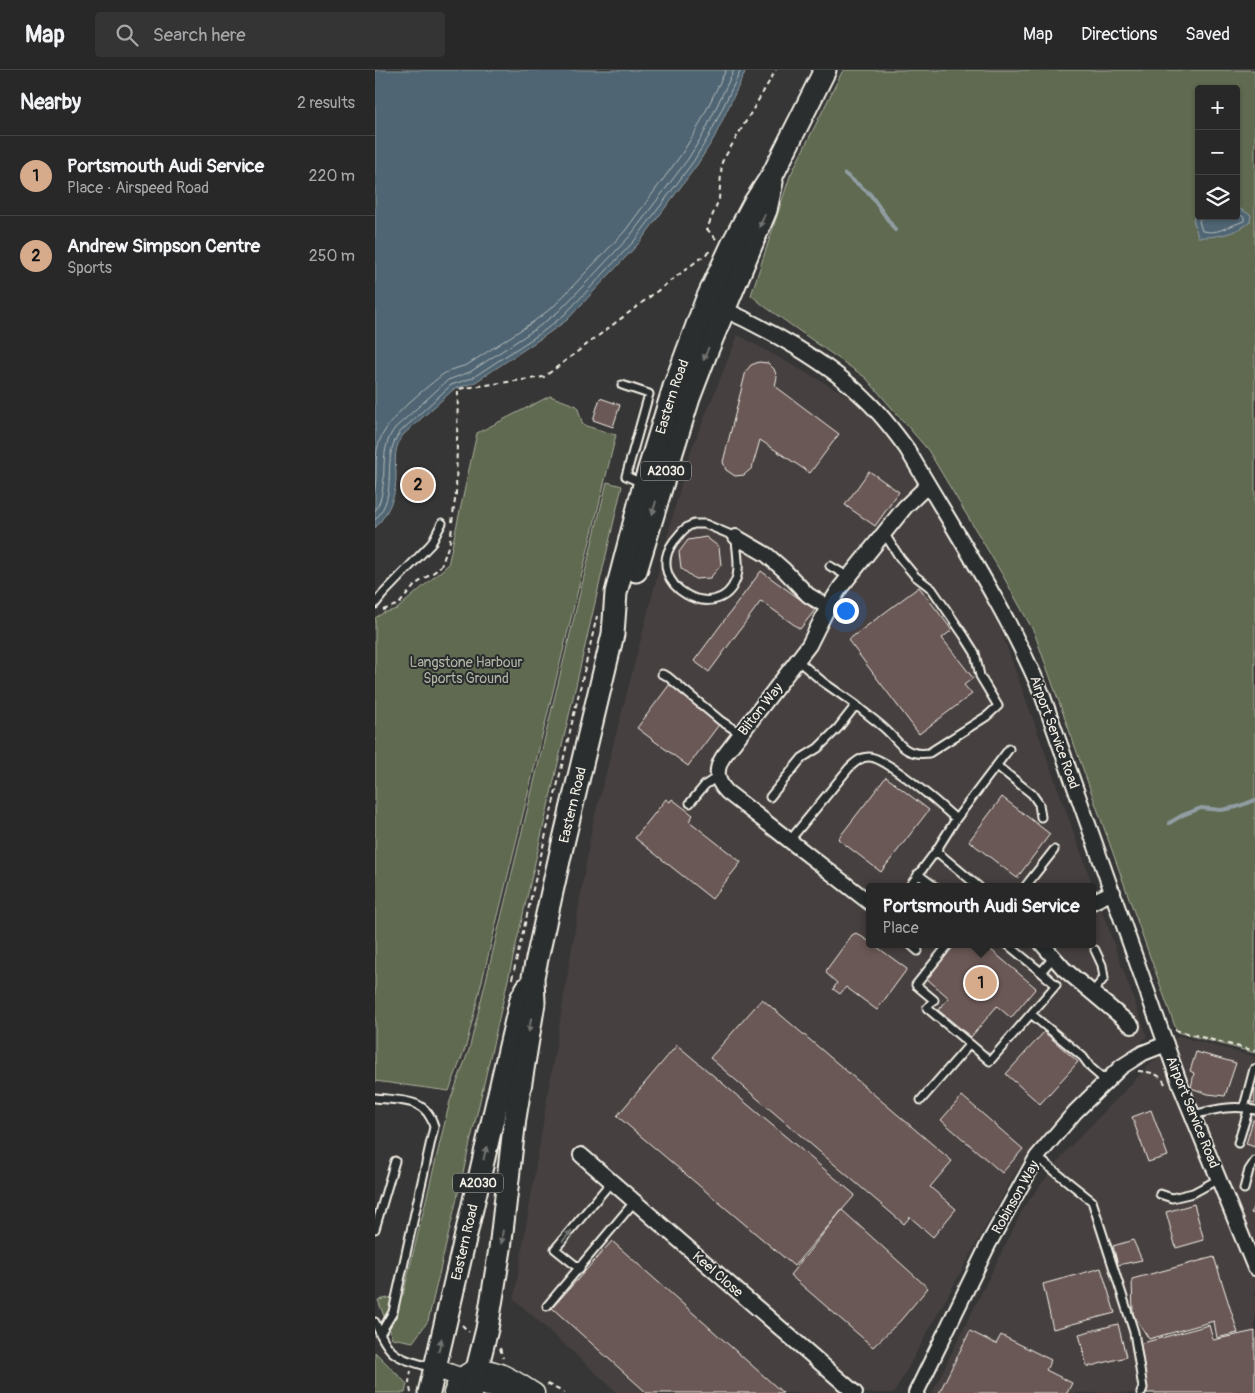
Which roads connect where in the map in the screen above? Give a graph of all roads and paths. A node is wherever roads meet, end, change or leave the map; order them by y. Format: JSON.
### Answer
{"nodes":[{"id":1,"x":776,"y":70,"type":"edge"},
{"id":2,"x":825,"y":70,"type":"edge"},
{"id":3,"x":717,"y":240,"type":"dead end"},
{"id":4,"x":714,"y":249,"type":"dead end"},
{"id":5,"x":715,"y":305,"type":"junction"},
{"id":6,"x":622,"y":385,"type":"dead end"},
{"id":7,"x":644,"y":485,"type":"junction"},
{"id":8,"x":928,"y":485,"type":"junction"},
{"id":9,"x":441,"y":524,"type":"dead end"},
{"id":10,"x":884,"y":533,"type":"junction"},
{"id":11,"x":736,"y":537,"type":"junction"},
{"id":12,"x":830,"y":566,"type":"dead end"},
{"id":13,"x":849,"y":577,"type":"junction"},
{"id":14,"x":375,"y":604,"type":"edge"},
{"id":15,"x":828,"y":607,"type":"junction"},
{"id":16,"x":381,"y":610,"type":"dead end"},
{"id":17,"x":613,"y":634,"type":"junction"},
{"id":18,"x":797,"y":660,"type":"junction"},
{"id":19,"x":662,"y":674,"type":"dead end"},
{"id":20,"x":856,"y":705,"type":"junction"},
{"id":21,"x":740,"y":733,"type":"junction"},
{"id":22,"x":1009,"y":750,"type":"dead end"},
{"id":23,"x":997,"y":766,"type":"junction"},
{"id":24,"x":717,"y":777,"type":"junction"},
{"id":25,"x":770,"y":797,"type":"dead end"},
{"id":26,"x":690,"y":803,"type":"dead end"},
{"id":27,"x":1041,"y":817,"type":"dead end"},
{"id":28,"x":956,"y":819,"type":"junction"},
{"id":29,"x":790,"y":840,"type":"junction"},
{"id":30,"x":1054,"y":850,"type":"dead end"},
{"id":31,"x":936,"y":851,"type":"junction"},
{"id":32,"x":918,"y":874,"type":"junction"},
{"id":33,"x":912,"y":883,"type":"edge"},
{"id":34,"x":930,"y":883,"type":"edge"},
{"id":35,"x":974,"y":883,"type":"edge"},
{"id":36,"x":1028,"y":883,"type":"edge"},
{"id":37,"x":1113,"y":892,"type":"junction"},
{"id":38,"x":866,"y":900,"type":"edge"},
{"id":39,"x":1096,"y":900,"type":"edge"},
{"id":40,"x":915,"y":948,"type":"edge"},
{"id":41,"x":946,"y":948,"type":"edge"},
{"id":42,"x":1012,"y":948,"type":"edge"},
{"id":43,"x":1045,"y":948,"type":"edge"},
{"id":44,"x":1095,"y":950,"type":"dead end"},
{"id":45,"x":918,"y":951,"type":"dead end"},
{"id":46,"x":1053,"y":958,"type":"junction"},
{"id":47,"x":1041,"y":972,"type":"junction"},
{"id":48,"x":533,"y":976,"type":"junction"},
{"id":49,"x":1092,"y":993,"type":"junction"},
{"id":50,"x":1031,"y":1014,"type":"junction"},
{"id":51,"x":1159,"y":1025,"type":"junction"},
{"id":52,"x":1132,"y":1026,"type":"dead end"},
{"id":53,"x":970,"y":1044,"type":"junction"},
{"id":54,"x":1166,"y":1044,"type":"junction"},
{"id":55,"x":1255,"y":1052,"type":"edge"},
{"id":56,"x":1254,"y":1069,"type":"edge"},
{"id":57,"x":1136,"y":1071,"type":"dead end"},
{"id":58,"x":1106,"y":1080,"type":"junction"},
{"id":59,"x":1167,"y":1087,"type":"dead end"},
{"id":60,"x":375,"y":1098,"type":"edge"},
{"id":61,"x":921,"y":1100,"type":"dead end"},
{"id":62,"x":1250,"y":1108,"type":"edge"},
{"id":63,"x":1193,"y":1115,"type":"junction"},
{"id":64,"x":1238,"y":1143,"type":"dead end"},
{"id":65,"x":581,"y":1155,"type":"dead end"},
{"id":66,"x":1037,"y":1157,"type":"junction"},
{"id":67,"x":395,"y":1161,"type":"dead end"},
{"id":68,"x":1255,"y":1161,"type":"edge"},
{"id":69,"x":1219,"y":1179,"type":"junction"},
{"id":70,"x":613,"y":1181,"type":"junction"},
{"id":71,"x":1244,"y":1189,"type":"dead end"},
{"id":72,"x":1160,"y":1194,"type":"dead end"},
{"id":73,"x":636,"y":1201,"type":"junction"},
{"id":74,"x":375,"y":1229,"type":"edge"},
{"id":75,"x":1254,"y":1263,"type":"edge"},
{"id":76,"x":580,"y":1269,"type":"junction"},
{"id":77,"x":547,"y":1306,"type":"dead end"},
{"id":78,"x":375,"y":1322,"type":"edge"},
{"id":79,"x":380,"y":1334,"type":"junction"},
{"id":80,"x":435,"y":1368,"type":"junction"},
{"id":81,"x":471,"y":1380,"type":"edge"},
{"id":82,"x":429,"y":1393,"type":"edge"},
{"id":83,"x":453,"y":1393,"type":"edge"},
{"id":84,"x":519,"y":1393,"type":"edge"},
{"id":85,"x":535,"y":1393,"type":"edge"},
{"id":86,"x":855,"y":1393,"type":"edge"},
{"id":87,"x":916,"y":1393,"type":"edge"},
{"id":88,"x":1141,"y":1393,"type":"edge"}],
"edges":[{"from":1,"to":3,"type":"path"},
{"from":2,"to":5,"type":"main road","name":"Eastern Road","number":"A2030"},
{"from":4,"to":16,"type":"path"},
{"from":5,"to":7,"type":"main road","name":"Eastern Road","number":"A2030"},
{"from":5,"to":8,"type":"street","name":"Airport Service Road"},
{"from":5,"to":17,"type":"main road","name":"Eastern Road","number":"A2030","one_way":true},
{"from":6,"to":7,"type":"lane"},
{"from":7,"to":17,"type":"main road","name":"Eastern Road","number":"A2030"},
{"from":8,"to":10,"type":"street","name":"Bilton Way"},
{"from":8,"to":37,"type":"street","name":"Airport Service Road"},
{"from":9,"to":14,"type":"lane"},
{"from":10,"to":13,"type":"street","name":"Bilton Way"},
{"from":10,"to":20,"type":"lane"},
{"from":11,"to":11,"type":"lane"},
{"from":11,"to":15,"type":"street"},
{"from":12,"to":13,"type":"lane"},
{"from":13,"to":15,"type":"street","name":"Bilton Way"},
{"from":15,"to":18,"type":"street","name":"Bilton Way"},
{"from":17,"to":48,"type":"main road","name":"Eastern Road","number":"A2030"},
{"from":18,"to":20,"type":"lane"},
{"from":18,"to":21,"type":"street","name":"Bilton Way"},
{"from":19,"to":21,"type":"lane"},
{"from":20,"to":25,"type":"lane"},
{"from":21,"to":24,"type":"street","name":"Bilton Way"},
{"from":22,"to":23,"type":"lane"},
{"from":23,"to":27,"type":"lane"},
{"from":23,"to":28,"type":"lane"},
{"from":24,"to":26,"type":"lane"},
{"from":24,"to":29,"type":"street"},
{"from":28,"to":29,"type":"lane"},
{"from":28,"to":31,"type":"lane"},
{"from":29,"to":38,"type":"street"},
{"from":30,"to":36,"type":"lane"},
{"from":31,"to":32,"type":"lane"},
{"from":31,"to":35,"type":"lane"},
{"from":32,"to":33,"type":"lane"},
{"from":32,"to":34,"type":"lane"},
{"from":37,"to":39,"type":"street"},
{"from":37,"to":51,"type":"street","name":"Airport Service Road"},
{"from":40,"to":45,"type":"lane"},
{"from":41,"to":53,"type":"lane"},
{"from":42,"to":47,"type":"lane"},
{"from":43,"to":46,"type":"street"},
{"from":44,"to":49,"type":"lane"},
{"from":46,"to":47,"type":"lane"},
{"from":46,"to":49,"type":"street"},
{"from":47,"to":50,"type":"lane"},
{"from":80,"to":48,"type":"main road","name":"Eastern Road","number":"A2030","one_way":true},
{"from":48,"to":81,"type":"main road","name":"Eastern Road","number":"A2030","one_way":true},
{"from":49,"to":52,"type":"street"},
{"from":50,"to":53,"type":"lane"},
{"from":50,"to":58,"type":"lane"},
{"from":51,"to":54,"type":"street","name":"Airport Service Road"},
{"from":51,"to":55,"type":"path"},
{"from":53,"to":61,"type":"lane"},
{"from":54,"to":58,"type":"street","name":"Robinson Way"},
{"from":54,"to":63,"type":"street","name":"Airport Service Road"},
{"from":56,"to":62,"type":"lane"},
{"from":57,"to":59,"type":"path"},
{"from":58,"to":66,"type":"street","name":"Robinson Way"},
{"from":60,"to":79,"type":"lane"},
{"from":62,"to":63,"type":"lane"},
{"from":62,"to":64,"type":"lane"},
{"from":63,"to":69,"type":"street","name":"Airport Service Road"},
{"from":65,"to":70,"type":"street","name":"Keel Close"},
{"from":66,"to":87,"type":"street","name":"Robinson Way"},
{"from":66,"to":88,"type":"lane"},
{"from":67,"to":74,"type":"lane"},
{"from":68,"to":71,"type":"lane"},
{"from":69,"to":72,"type":"lane"},
{"from":69,"to":75,"type":"street","name":"Airport Service Road"},
{"from":70,"to":73,"type":"street","name":"Keel Close"},
{"from":76,"to":70,"type":"lane","one_way":true},
{"from":73,"to":76,"type":"lane"},
{"from":73,"to":86,"type":"street","name":"Keel Close"},
{"from":76,"to":77,"type":"lane"},
{"from":78,"to":79,"type":"lane"},
{"from":79,"to":80,"type":"lane"},
{"from":80,"to":81,"type":"street"},
{"from":80,"to":82,"type":"main road","name":"Eastern Road","number":"A2030"},
{"from":81,"to":83,"type":"street"},
{"from":81,"to":84,"type":"street"},
{"from":81,"to":85,"type":"street"}]}
